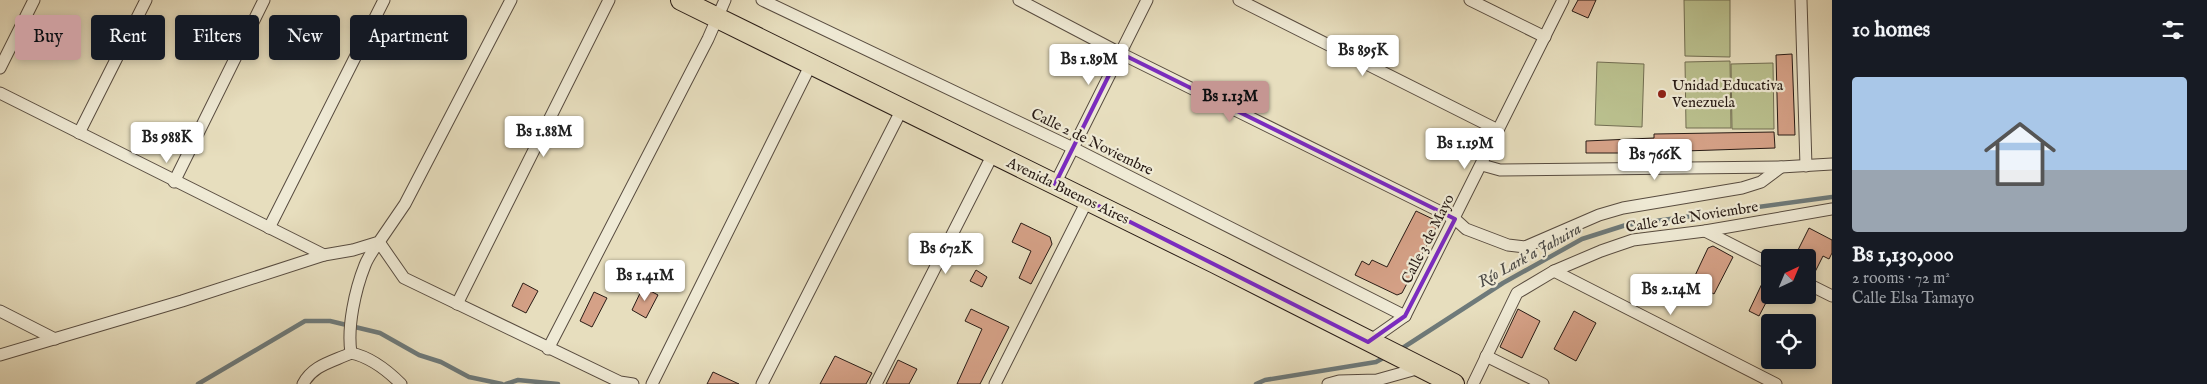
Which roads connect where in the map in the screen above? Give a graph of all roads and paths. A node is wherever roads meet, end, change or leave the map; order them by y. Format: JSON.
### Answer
{"nodes":[{"id":1,"x":34,"y":0,"type":"edge"},
{"id":2,"x":146,"y":0,"type":"edge"},
{"id":3,"x":264,"y":0,"type":"edge"},
{"id":4,"x":384,"y":0,"type":"edge"},
{"id":5,"x":511,"y":0,"type":"edge"},
{"id":6,"x":609,"y":0,"type":"edge"},
{"id":7,"x":681,"y":0,"type":"edge"},
{"id":8,"x":762,"y":0,"type":"edge"},
{"id":9,"x":1019,"y":0,"type":"edge"},
{"id":10,"x":1147,"y":0,"type":"edge"},
{"id":11,"x":1239,"y":0,"type":"edge"},
{"id":12,"x":1470,"y":0,"type":"edge"},
{"id":13,"x":1563,"y":0,"type":"edge"},
{"id":14,"x":1801,"y":0,"type":"edge"},
{"id":15,"x":722,"y":9,"type":"edge"},
{"id":16,"x":1544,"y":37,"type":"junction"},
{"id":17,"x":1120,"y":53,"type":"junction"},
{"id":18,"x":811,"y":64,"type":"junction"},
{"id":19,"x":0,"y":68,"type":"edge"},
{"id":20,"x":0,"y":93,"type":"edge"},
{"id":21,"x":902,"y":109,"type":"junction"},
{"id":22,"x":1498,"y":130,"type":"junction"},
{"id":23,"x":79,"y":133,"type":"junction"},
{"id":24,"x":1073,"y":148,"type":"junction"},
{"id":25,"x":992,"y":154,"type":"junction"},
{"id":26,"x":1832,"y":164,"type":"edge"},
{"id":27,"x":1482,"y":165,"type":"junction"},
{"id":28,"x":1806,"y":166,"type":"junction"},
{"id":29,"x":1781,"y":167,"type":"junction"},
{"id":30,"x":174,"y":182,"type":"junction"},
{"id":31,"x":1055,"y":184,"type":"junction"},
{"id":32,"x":1087,"y":201,"type":"junction"},
{"id":33,"x":1832,"y":209,"type":"edge"},
{"id":34,"x":1455,"y":219,"type":"junction"},
{"id":35,"x":269,"y":228,"type":"junction"},
{"id":36,"x":1704,"y":231,"type":"junction"},
{"id":37,"x":378,"y":242,"type":"junction"},
{"id":38,"x":324,"y":255,"type":"junction"},
{"id":39,"x":1761,"y":260,"type":"edge"},
{"id":40,"x":1554,"y":271,"type":"junction"},
{"id":41,"x":1816,"y":288,"type":"edge"},
{"id":42,"x":1832,"y":296,"type":"edge"},
{"id":43,"x":457,"y":304,"type":"junction"},
{"id":44,"x":0,"y":311,"type":"edge"},
{"id":45,"x":1405,"y":316,"type":"junction"},
{"id":46,"x":55,"y":338,"type":"junction"},
{"id":47,"x":1373,"y":344,"type":"junction"},
{"id":48,"x":548,"y":349,"type":"junction"},
{"id":49,"x":350,"y":353,"type":"junction"},
{"id":50,"x":0,"y":355,"type":"edge"},
{"id":51,"x":1486,"y":356,"type":"junction"},
{"id":52,"x":1412,"y":364,"type":"junction"},
{"id":53,"x":304,"y":384,"type":"edge"},
{"id":54,"x":401,"y":384,"type":"edge"},
{"id":55,"x":633,"y":384,"type":"edge"},
{"id":56,"x":652,"y":384,"type":"edge"},
{"id":57,"x":762,"y":384,"type":"edge"},
{"id":58,"x":876,"y":384,"type":"edge"},
{"id":59,"x":995,"y":384,"type":"edge"},
{"id":60,"x":1328,"y":384,"type":"edge"},
{"id":61,"x":1454,"y":384,"type":"edge"},
{"id":62,"x":1473,"y":384,"type":"edge"},
{"id":63,"x":1543,"y":384,"type":"edge"},
{"id":64,"x":1775,"y":384,"type":"edge"}],
"edges":[{"from":1,"to":19,"type":"street"},
{"from":2,"to":23,"type":"street"},
{"from":3,"to":30,"type":"street"},
{"from":4,"to":35,"type":"street"},
{"from":5,"to":37,"type":"street"},
{"from":6,"to":43,"type":"street"},
{"from":7,"to":15,"type":"highway","name":"Avenida Buenos Aires"},
{"from":8,"to":24,"type":"street","name":"Calle 2 de Noviembre"},
{"from":9,"to":17,"type":"street"},
{"from":10,"to":17,"type":"street"},
{"from":11,"to":22,"type":"street"},
{"from":12,"to":16,"type":"street"},
{"from":13,"to":16,"type":"street","name":"Calle 3 de Mayo"},
{"from":14,"to":28,"type":"street"},
{"from":15,"to":18,"type":"highway","name":"Avenida Buenos Aires"},
{"from":15,"to":48,"type":"street"},
{"from":16,"to":22,"type":"street","name":"Calle 3 de Mayo"},
{"from":17,"to":24,"type":"street"},
{"from":17,"to":34,"type":"street"},
{"from":18,"to":21,"type":"highway","name":"Avenida Buenos Aires"},
{"from":18,"to":56,"type":"street"},
{"from":20,"to":23,"type":"street"},
{"from":21,"to":25,"type":"highway","name":"Avenida Buenos Aires"},
{"from":21,"to":57,"type":"street"},
{"from":22,"to":27,"type":"street","name":"Calle 3 de Mayo"},
{"from":23,"to":30,"type":"street"},
{"from":24,"to":31,"type":"street"},
{"from":24,"to":45,"type":"street","name":"Calle 2 de Noviembre"},
{"from":25,"to":31,"type":"highway","name":"Avenida Buenos Aires"},
{"from":25,"to":58,"type":"street"},
{"from":26,"to":28,"type":"street"},
{"from":27,"to":29,"type":"street"},
{"from":27,"to":34,"type":"street","name":"Calle 3 de Mayo"},
{"from":28,"to":29,"type":"street"},
{"from":29,"to":34,"type":"street"},
{"from":30,"to":35,"type":"street"},
{"from":31,"to":32,"type":"highway","name":"Avenida Buenos Aires"},
{"from":32,"to":47,"type":"highway","name":"Avenida Buenos Aires"},
{"from":32,"to":59,"type":"street"},
{"from":33,"to":36,"type":"street","name":"Calle 2 de Noviembre"},
{"from":34,"to":45,"type":"street","name":"Calle 3 de Mayo"},
{"from":35,"to":38,"type":"street"},
{"from":36,"to":39,"type":"street"},
{"from":36,"to":40,"type":"street","name":"Calle 2 de Noviembre"},
{"from":37,"to":38,"type":"street"},
{"from":37,"to":43,"type":"street"},
{"from":37,"to":49,"type":"street"},
{"from":38,"to":46,"type":"street"},
{"from":40,"to":51,"type":"street","name":"Calle 2 de Noviembre"},
{"from":40,"to":64,"type":"street"},
{"from":41,"to":42,"type":"street"},
{"from":43,"to":48,"type":"street"},
{"from":44,"to":46,"type":"street"},
{"from":45,"to":47,"type":"street","name":"Calle 3 de Mayo"},
{"from":46,"to":50,"type":"street"},
{"from":47,"to":52,"type":"highway","name":"Avenida Buenos Aires"},
{"from":48,"to":55,"type":"street"},
{"from":49,"to":53,"type":"street"},
{"from":49,"to":54,"type":"street"},
{"from":51,"to":62,"type":"street","name":"Calle 2 de Noviembre"},
{"from":51,"to":63,"type":"street"},
{"from":52,"to":60,"type":"street"},
{"from":52,"to":61,"type":"highway","name":"Avenida Buenos Aires"}]}
